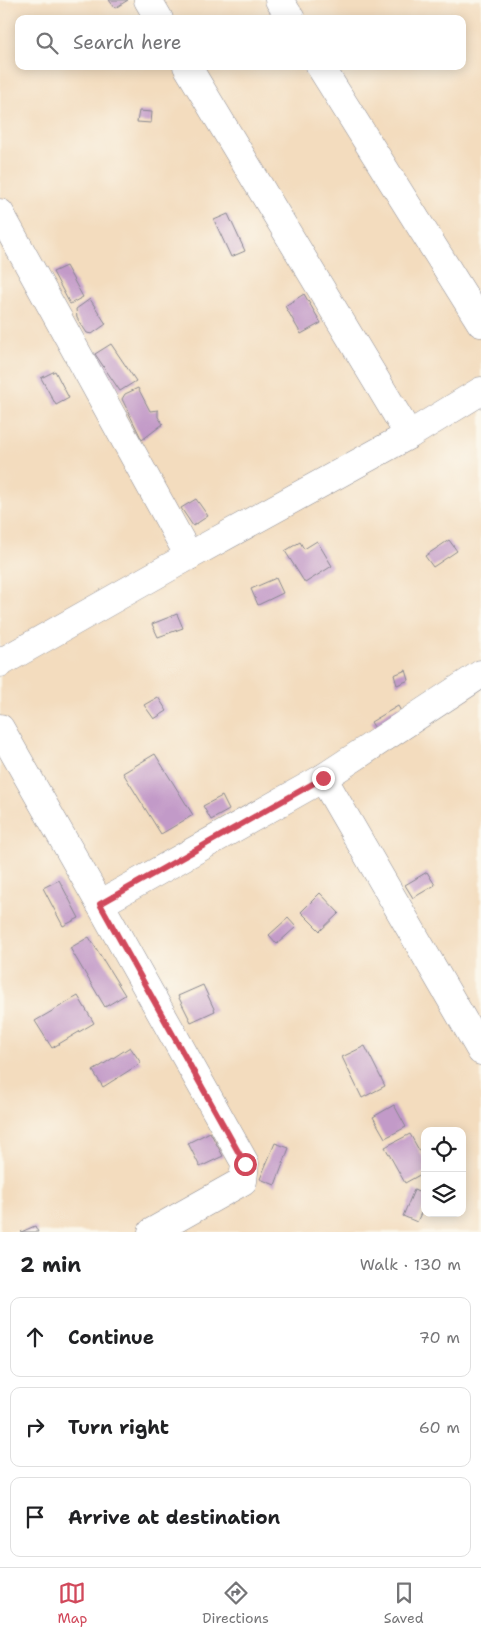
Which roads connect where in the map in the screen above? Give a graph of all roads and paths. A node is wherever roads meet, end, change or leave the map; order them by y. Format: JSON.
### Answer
{"nodes":[{"id":1,"x":148,"y":0,"type":"edge"},
{"id":2,"x":279,"y":0,"type":"edge"},
{"id":3,"x":157,"y":15,"type":"edge"},
{"id":4,"x":288,"y":15,"type":"edge"},
{"id":5,"x":189,"y":70,"type":"edge"},
{"id":6,"x":323,"y":70,"type":"edge"},
{"id":7,"x":0,"y":213,"type":"edge"},
{"id":8,"x":481,"y":323,"type":"edge"},
{"id":9,"x":481,"y":390,"type":"edge"},
{"id":10,"x":409,"y":435,"type":"junction"},
{"id":11,"x":189,"y":556,"type":"junction"},
{"id":12,"x":0,"y":663,"type":"edge"},
{"id":13,"x":481,"y":674,"type":"edge"},
{"id":14,"x":0,"y":728,"type":"edge"},
{"id":15,"x":323,"y":778,"type":"junction"},
{"id":16,"x":100,"y":904,"type":"junction"},
{"id":17,"x":481,"y":1051,"type":"edge"},
{"id":18,"x":152,"y":1232,"type":"edge"}],
"edges":[{"from":1,"to":3,"type":"street"},
{"from":2,"to":4,"type":"street"},
{"from":5,"to":10,"type":"street"},
{"from":6,"to":8,"type":"street"},
{"from":7,"to":11,"type":"street"},
{"from":9,"to":10,"type":"street"},
{"from":10,"to":11,"type":"street"},
{"from":11,"to":12,"type":"street"},
{"from":13,"to":15,"type":"street"},
{"from":14,"to":16,"type":"street"},
{"from":15,"to":16,"type":"street"},
{"from":15,"to":17,"type":"street"},
{"from":16,"to":18,"type":"street"}]}
